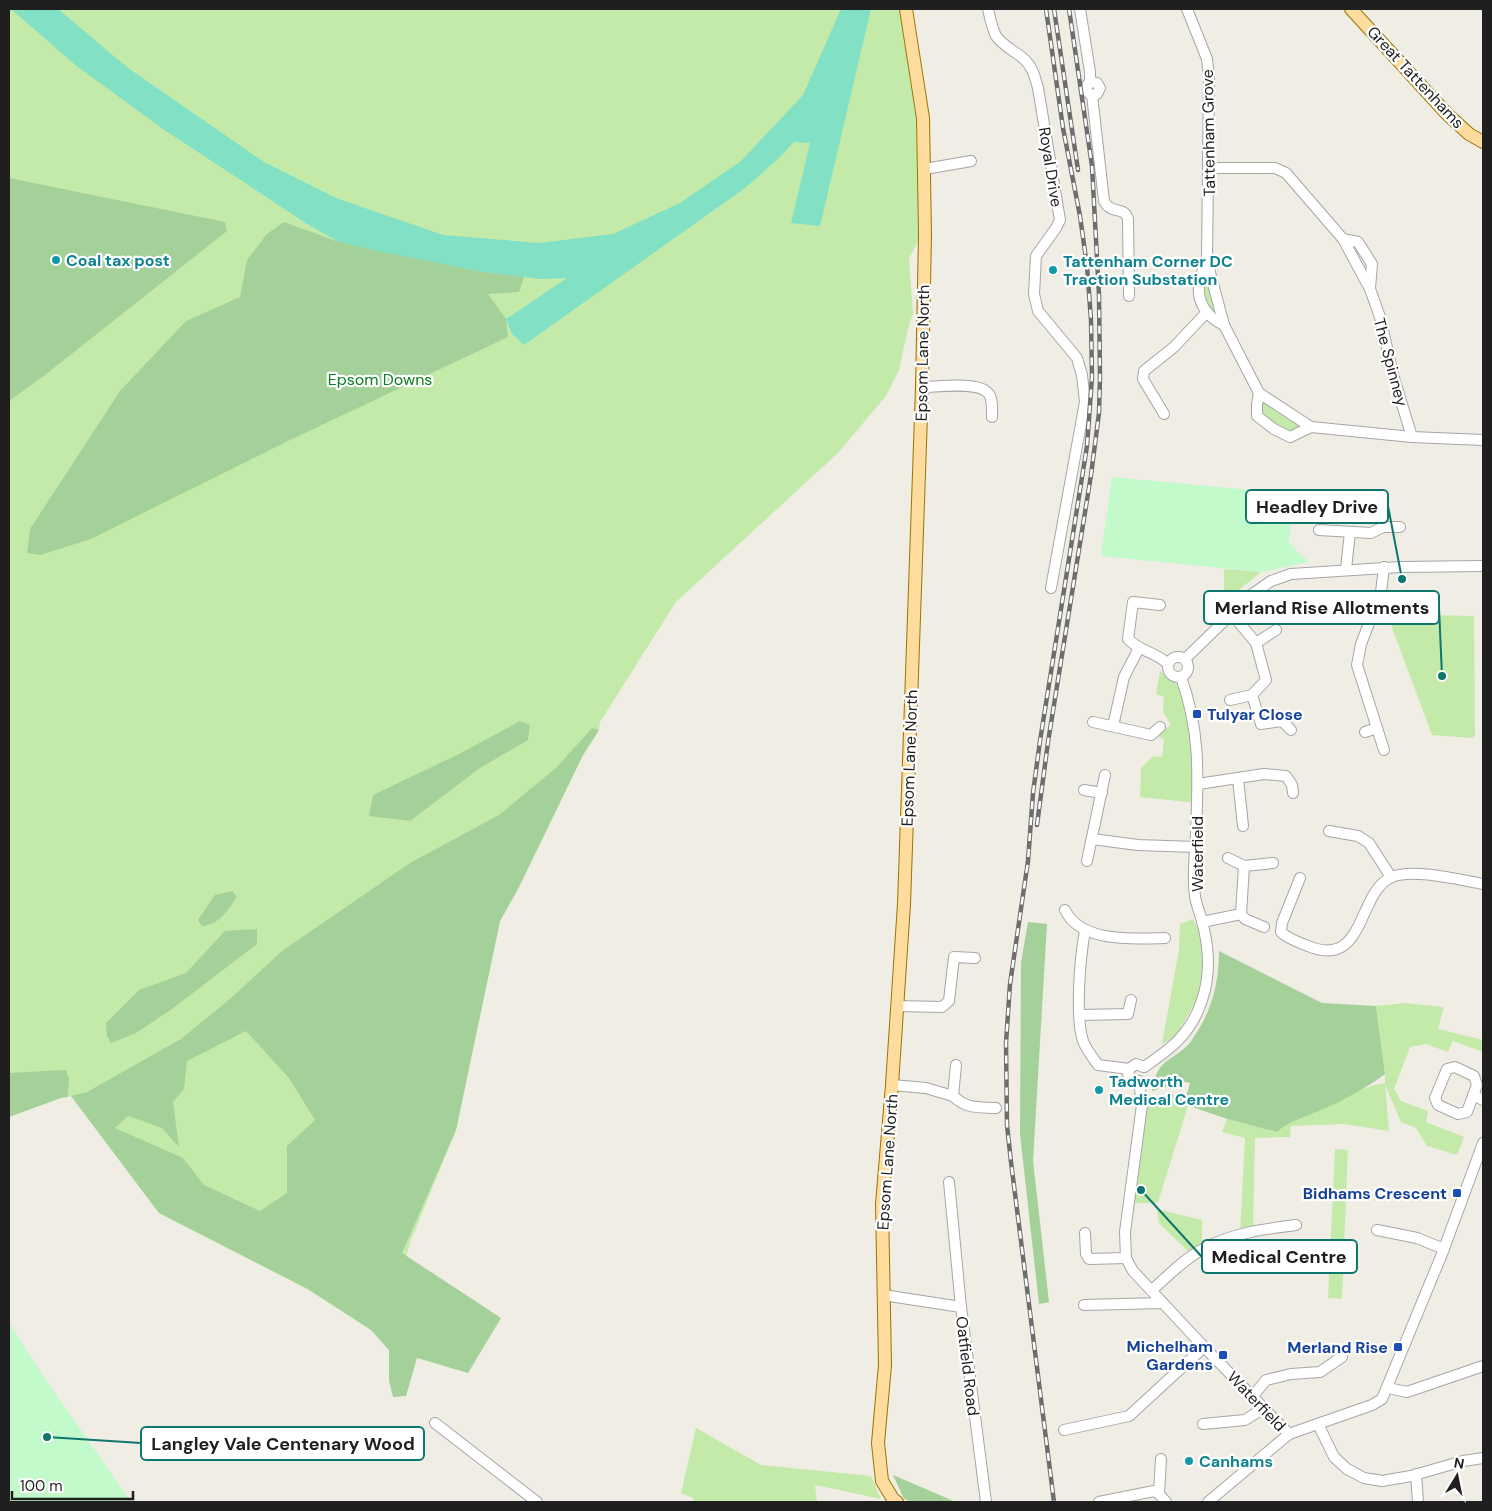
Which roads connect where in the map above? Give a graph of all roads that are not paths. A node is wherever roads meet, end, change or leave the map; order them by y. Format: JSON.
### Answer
{"nodes":[{"id":1,"x":906,"y":9,"type":"edge"},
{"id":2,"x":988,"y":9,"type":"edge"},
{"id":3,"x":1080,"y":9,"type":"edge"},
{"id":4,"x":1187,"y":9,"type":"edge"},
{"id":5,"x":1351,"y":9,"type":"edge"},
{"id":6,"x":1483,"y":142,"type":"edge"},
{"id":7,"x":971,"y":161,"type":"dead end"},
{"id":8,"x":1209,"y":168,"type":"junction"},
{"id":9,"x":925,"y":169,"type":"junction"},
{"id":10,"x":1208,"y":261,"type":"junction"},
{"id":11,"x":1129,"y":296,"type":"dead end"},
{"id":12,"x":1206,"y":313,"type":"junction"},
{"id":13,"x":1224,"y":325,"type":"junction"},
{"id":14,"x":922,"y":388,"type":"junction"},
{"id":15,"x":1259,"y":393,"type":"junction"},
{"id":16,"x":1164,"y":414,"type":"dead end"},
{"id":17,"x":992,"y":417,"type":"dead end"},
{"id":18,"x":1311,"y":427,"type":"junction"},
{"id":19,"x":1412,"y":437,"type":"junction"},
{"id":20,"x":1483,"y":440,"type":"edge"},
{"id":21,"x":1400,"y":526,"type":"dead end"},
{"id":22,"x":1319,"y":530,"type":"dead end"},
{"id":23,"x":1350,"y":532,"type":"junction"},
{"id":24,"x":1483,"y":566,"type":"edge"},
{"id":25,"x":1384,"y":568,"type":"junction"},
{"id":26,"x":1346,"y":569,"type":"junction"},
{"id":27,"x":1051,"y":588,"type":"dead end"},
{"id":28,"x":1160,"y":605,"type":"dead end"},
{"id":29,"x":1231,"y":613,"type":"junction"},
{"id":30,"x":1276,"y":630,"type":"dead end"},
{"id":31,"x":1256,"y":643,"type":"junction"},
{"id":32,"x":1139,"y":648,"type":"junction"},
{"id":33,"x":1185,"y":659,"type":"junction"},
{"id":34,"x":1168,"y":664,"type":"junction"},
{"id":35,"x":1181,"y":677,"type":"junction"},
{"id":36,"x":1252,"y":695,"type":"junction"},
{"id":37,"x":1230,"y":700,"type":"dead end"},
{"id":38,"x":1093,"y":722,"type":"dead end"},
{"id":39,"x":1113,"y":726,"type":"junction"},
{"id":40,"x":1160,"y":727,"type":"dead end"},
{"id":41,"x":1377,"y":728,"type":"junction"},
{"id":42,"x":1291,"y":730,"type":"dead end"},
{"id":43,"x":1365,"y":732,"type":"dead end"},
{"id":44,"x":1384,"y":750,"type":"dead end"},
{"id":45,"x":1105,"y":775,"type":"dead end"},
{"id":46,"x":1238,"y":779,"type":"junction"},
{"id":47,"x":1198,"y":784,"type":"junction"},
{"id":48,"x":1084,"y":790,"type":"dead end"},
{"id":49,"x":1102,"y":793,"type":"junction"},
{"id":50,"x":1292,"y":794,"type":"dead end"},
{"id":51,"x":1243,"y":826,"type":"dead end"},
{"id":52,"x":1329,"y":831,"type":"dead end"},
{"id":53,"x":1092,"y":839,"type":"junction"},
{"id":54,"x":1196,"y":847,"type":"junction"},
{"id":55,"x":1228,"y":858,"type":"dead end"},
{"id":56,"x":1087,"y":860,"type":"dead end"},
{"id":57,"x":1273,"y":863,"type":"dead end"},
{"id":58,"x":1244,"y":866,"type":"junction"},
{"id":59,"x":1391,"y":877,"type":"junction"},
{"id":60,"x":1300,"y":878,"type":"dead end"},
{"id":61,"x":1483,"y":884,"type":"edge"},
{"id":62,"x":1065,"y":910,"type":"dead end"},
{"id":63,"x":1241,"y":914,"type":"junction"},
{"id":64,"x":1202,"y":922,"type":"junction"},
{"id":65,"x":1264,"y":927,"type":"dead end"},
{"id":66,"x":1085,"y":931,"type":"junction"},
{"id":67,"x":1165,"y":938,"type":"dead end"},
{"id":68,"x":975,"y":958,"type":"dead end"},
{"id":69,"x":1131,"y":1000,"type":"dead end"},
{"id":70,"x":897,"y":1006,"type":"junction"},
{"id":71,"x":1080,"y":1015,"type":"junction"},
{"id":72,"x":956,"y":1065,"type":"dead end"},
{"id":73,"x":1144,"y":1067,"type":"junction"},
{"id":74,"x":1129,"y":1069,"type":"junction"},
{"id":75,"x":1138,"y":1081,"type":"junction"},
{"id":76,"x":892,"y":1085,"type":"junction"},
{"id":77,"x":1473,"y":1095,"type":"junction"},
{"id":78,"x":953,"y":1096,"type":"junction"},
{"id":79,"x":1483,"y":1100,"type":"edge"},
{"id":80,"x":996,"y":1108,"type":"dead end"},
{"id":81,"x":1483,"y":1143,"type":"edge"},
{"id":82,"x":949,"y":1182,"type":"dead end"},
{"id":83,"x":1296,"y":1225,"type":"dead end"},
{"id":84,"x":1378,"y":1230,"type":"dead end"},
{"id":85,"x":1085,"y":1233,"type":"dead end"},
{"id":86,"x":1444,"y":1249,"type":"junction"},
{"id":87,"x":1126,"y":1258,"type":"junction"},
{"id":88,"x":1152,"y":1290,"type":"junction"},
{"id":89,"x":884,"y":1295,"type":"junction"},
{"id":90,"x":1163,"y":1303,"type":"junction"},
{"id":91,"x":1084,"y":1305,"type":"dead end"},
{"id":92,"x":961,"y":1307,"type":"junction"},
{"id":93,"x":1204,"y":1347,"type":"junction"},
{"id":94,"x":1342,"y":1357,"type":"dead end"},
{"id":95,"x":1483,"y":1366,"type":"edge"},
{"id":96,"x":1388,"y":1388,"type":"junction"},
{"id":97,"x":1252,"y":1396,"type":"junction"},
{"id":98,"x":1264,"y":1408,"type":"junction"},
{"id":99,"x":435,"y":1423,"type":"dead end"},
{"id":100,"x":1203,"y":1424,"type":"dead end"},
{"id":101,"x":1318,"y":1424,"type":"junction"},
{"id":102,"x":1064,"y":1430,"type":"dead end"},
{"id":103,"x":1289,"y":1434,"type":"junction"},
{"id":104,"x":1483,"y":1458,"type":"edge"},
{"id":105,"x":1161,"y":1459,"type":"dead end"},
{"id":106,"x":1416,"y":1474,"type":"junction"},
{"id":107,"x":1162,"y":1498,"type":"edge"},
{"id":108,"x":537,"y":1502,"type":"edge"},
{"id":109,"x":897,"y":1502,"type":"edge"},
{"id":110,"x":986,"y":1502,"type":"edge"},
{"id":111,"x":1099,"y":1502,"type":"edge"},
{"id":112,"x":1208,"y":1502,"type":"edge"},
{"id":113,"x":1418,"y":1502,"type":"edge"}],
"edges":[{"from":1,"to":9,"type":"main road","name":"Epsom Lane North"},
{"from":2,"to":27,"type":"street","name":"Royal Drive"},
{"from":3,"to":11,"type":"street"},
{"from":4,"to":8,"type":"street","name":"Tattenham Grove"},
{"from":5,"to":6,"type":"main road","name":"Great Tattenhams"},
{"from":7,"to":9,"type":"street"},
{"from":8,"to":10,"type":"street","name":"Tattenham Grove"},
{"from":8,"to":19,"type":"street","name":"The Spinney"},
{"from":9,"to":14,"type":"main road","name":"Epsom Lane North"},
{"from":10,"to":12,"type":"street","name":"Tattenham Grove"},
{"from":10,"to":13,"type":"street","name":"Tattenham Grove"},
{"from":12,"to":13,"type":"street","name":"Tattenham Grove"},
{"from":12,"to":16,"type":"street"},
{"from":13,"to":15,"type":"street","name":"Tattenham Grove"},
{"from":14,"to":17,"type":"street"},
{"from":14,"to":70,"type":"main road","name":"Epsom Lane North"},
{"from":15,"to":18,"type":"street","name":"Tattenham Grove"},
{"from":15,"to":18,"type":"street","name":"Tattenham Grove"},
{"from":18,"to":19,"type":"street","name":"Tattenham Grove"},
{"from":19,"to":20,"type":"street","name":"Tattenham Grove"},
{"from":21,"to":23,"type":"street"},
{"from":22,"to":23,"type":"street"},
{"from":23,"to":26,"type":"street"},
{"from":24,"to":25,"type":"street"},
{"from":25,"to":26,"type":"street"},
{"from":25,"to":41,"type":"street"},
{"from":26,"to":29,"type":"street"},
{"from":28,"to":32,"type":"street"},
{"from":29,"to":31,"type":"street"},
{"from":29,"to":33,"type":"street"},
{"from":30,"to":31,"type":"street"},
{"from":31,"to":36,"type":"street"},
{"from":32,"to":34,"type":"street"},
{"from":32,"to":39,"type":"street"},
{"from":33,"to":34,"type":"street"},
{"from":33,"to":35,"type":"street"},
{"from":34,"to":35,"type":"street"},
{"from":35,"to":47,"type":"street","name":"Waterfield"},
{"from":36,"to":37,"type":"street"},
{"from":36,"to":42,"type":"street"},
{"from":38,"to":39,"type":"street"},
{"from":39,"to":40,"type":"street"},
{"from":41,"to":43,"type":"street"},
{"from":41,"to":44,"type":"street"},
{"from":45,"to":49,"type":"street"},
{"from":46,"to":47,"type":"street"},
{"from":46,"to":50,"type":"street"},
{"from":46,"to":51,"type":"street"},
{"from":47,"to":54,"type":"street","name":"Waterfield"},
{"from":48,"to":49,"type":"street"},
{"from":49,"to":53,"type":"street"},
{"from":52,"to":59,"type":"street"},
{"from":53,"to":54,"type":"street"},
{"from":53,"to":56,"type":"street"},
{"from":54,"to":64,"type":"street","name":"Waterfield"},
{"from":55,"to":58,"type":"street"},
{"from":57,"to":58,"type":"street"},
{"from":58,"to":63,"type":"street"},
{"from":59,"to":60,"type":"street"},
{"from":59,"to":61,"type":"street"},
{"from":62,"to":66,"type":"street"},
{"from":63,"to":64,"type":"street"},
{"from":63,"to":65,"type":"street"},
{"from":64,"to":73,"type":"street","name":"Waterfield"},
{"from":66,"to":67,"type":"street"},
{"from":66,"to":71,"type":"street"},
{"from":68,"to":70,"type":"street"},
{"from":69,"to":71,"type":"street"},
{"from":70,"to":76,"type":"main road","name":"Epsom Lane North"},
{"from":71,"to":74,"type":"street"},
{"from":72,"to":78,"type":"street"},
{"from":73,"to":74,"type":"street"},
{"from":73,"to":75,"type":"street"},
{"from":74,"to":75,"type":"street"},
{"from":75,"to":87,"type":"street"},
{"from":76,"to":78,"type":"street"},
{"from":76,"to":89,"type":"main road","name":"Epsom Lane North"},
{"from":77,"to":77,"type":"street"},
{"from":77,"to":79,"type":"street"},
{"from":78,"to":80,"type":"street"},
{"from":81,"to":86,"type":"street"},
{"from":82,"to":92,"type":"street"},
{"from":83,"to":88,"type":"street"},
{"from":84,"to":86,"type":"street"},
{"from":85,"to":87,"type":"street"},
{"from":86,"to":96,"type":"street"},
{"from":87,"to":88,"type":"street","name":"Waterfield"},
{"from":88,"to":90,"type":"street","name":"Waterfield"},
{"from":89,"to":92,"type":"street","name":"Oatfield Road"},
{"from":89,"to":109,"type":"main road","name":"Epsom Lane North"},
{"from":90,"to":91,"type":"street"},
{"from":90,"to":93,"type":"street","name":"Waterfield"},
{"from":92,"to":110,"type":"street","name":"Oatfield Road"},
{"from":93,"to":97,"type":"street","name":"Waterfield"},
{"from":93,"to":102,"type":"street"},
{"from":94,"to":97,"type":"street"},
{"from":95,"to":96,"type":"street"},
{"from":96,"to":101,"type":"street"},
{"from":97,"to":98,"type":"street","name":"Waterfield"},
{"from":98,"to":100,"type":"street"},
{"from":98,"to":103,"type":"street","name":"Waterfield"},
{"from":99,"to":108,"type":"street"},
{"from":101,"to":103,"type":"street"},
{"from":101,"to":106,"type":"street"},
{"from":103,"to":112,"type":"street"},
{"from":104,"to":106,"type":"street"},
{"from":105,"to":107,"type":"street"},
{"from":106,"to":113,"type":"street"},
{"from":107,"to":111,"type":"street"}]}
